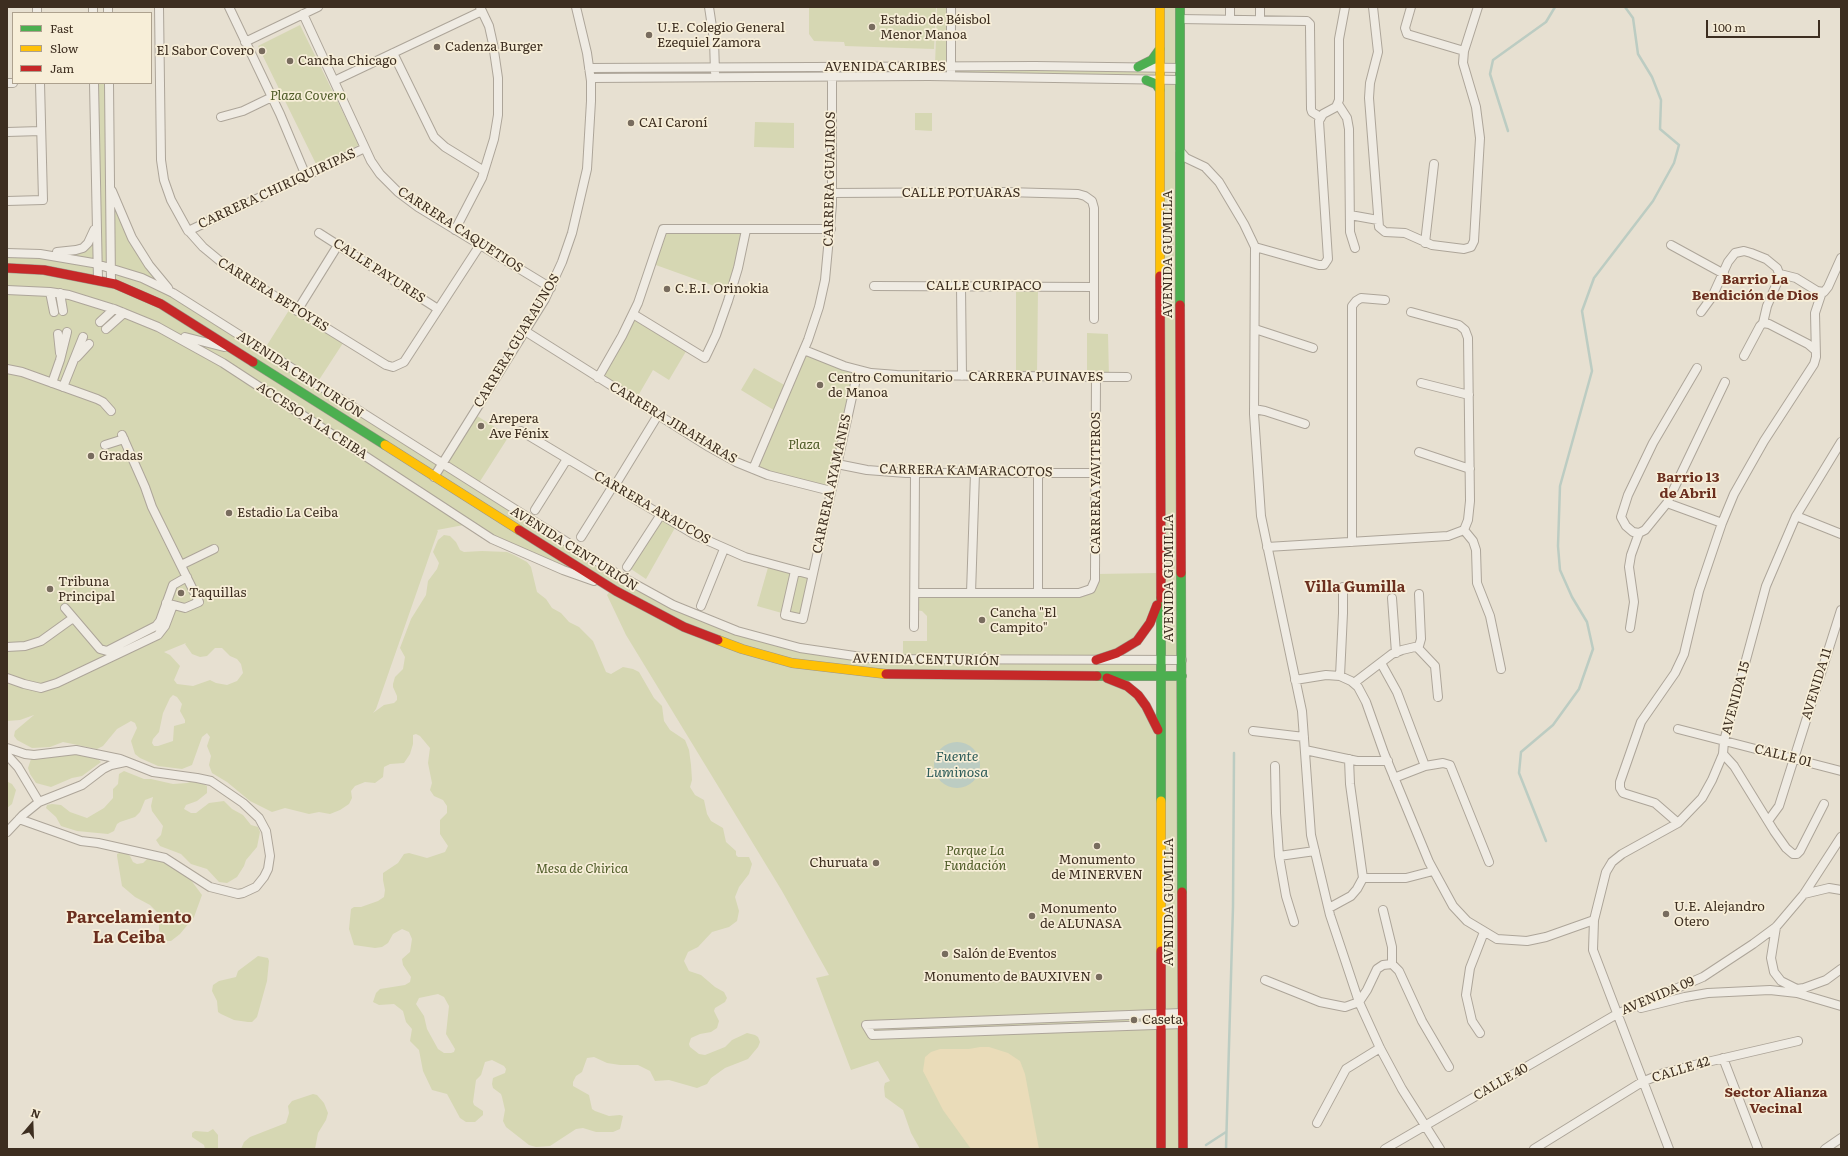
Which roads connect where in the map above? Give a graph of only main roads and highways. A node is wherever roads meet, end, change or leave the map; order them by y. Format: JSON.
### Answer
{"nodes":[{"id":1,"x":1160,"y":7,"type":"edge"},
{"id":2,"x":1180,"y":7,"type":"edge"},
{"id":3,"x":1160,"y":48,"type":"junction"},
{"id":4,"x":1138,"y":67,"type":"road end"},
{"id":5,"x":1146,"y":80,"type":"road end"},
{"id":6,"x":1160,"y":90,"type":"junction"},
{"id":7,"x":7,"y":268,"type":"edge"},
{"id":8,"x":1160,"y":595,"type":"junction"},
{"id":9,"x":1096,"y":660,"type":"road end"},
{"id":10,"x":1096,"y":675,"type":"junction"},
{"id":11,"x":1160,"y":675,"type":"junction"},
{"id":12,"x":1182,"y":676,"type":"junction"},
{"id":13,"x":1160,"y":733,"type":"junction"},
{"id":14,"x":1161,"y":1149,"type":"edge"},
{"id":15,"x":1183,"y":1149,"type":"edge"}],
"edges":[{"from":1,"to":3,"type":"main road","name":"AVENIDA GUMILLA"},
{"from":2,"to":12,"type":"main road","name":"AVENIDA GUMILLA"},
{"from":3,"to":4,"type":"main road"},
{"from":3,"to":6,"type":"main road","name":"AVENIDA GUMILLA"},
{"from":5,"to":6,"type":"main road"},
{"from":6,"to":8,"type":"main road","name":"AVENIDA GUMILLA"},
{"from":7,"to":10,"type":"main road","name":"AVENIDA CENTURIÓN"},
{"from":8,"to":9,"type":"main road"},
{"from":8,"to":11,"type":"main road","name":"AVENIDA GUMILLA"},
{"from":10,"to":11,"type":"main road","name":"AVENIDA CENTURIÓN"},
{"from":10,"to":13,"type":"main road"},
{"from":11,"to":12,"type":"main road","name":"AVENIDA CENTURIÓN"},
{"from":11,"to":13,"type":"main road","name":"AVENIDA GUMILLA"},
{"from":12,"to":15,"type":"main road","name":"AVENIDA GUMILLA"},
{"from":13,"to":14,"type":"main road","name":"AVENIDA GUMILLA"}]}
